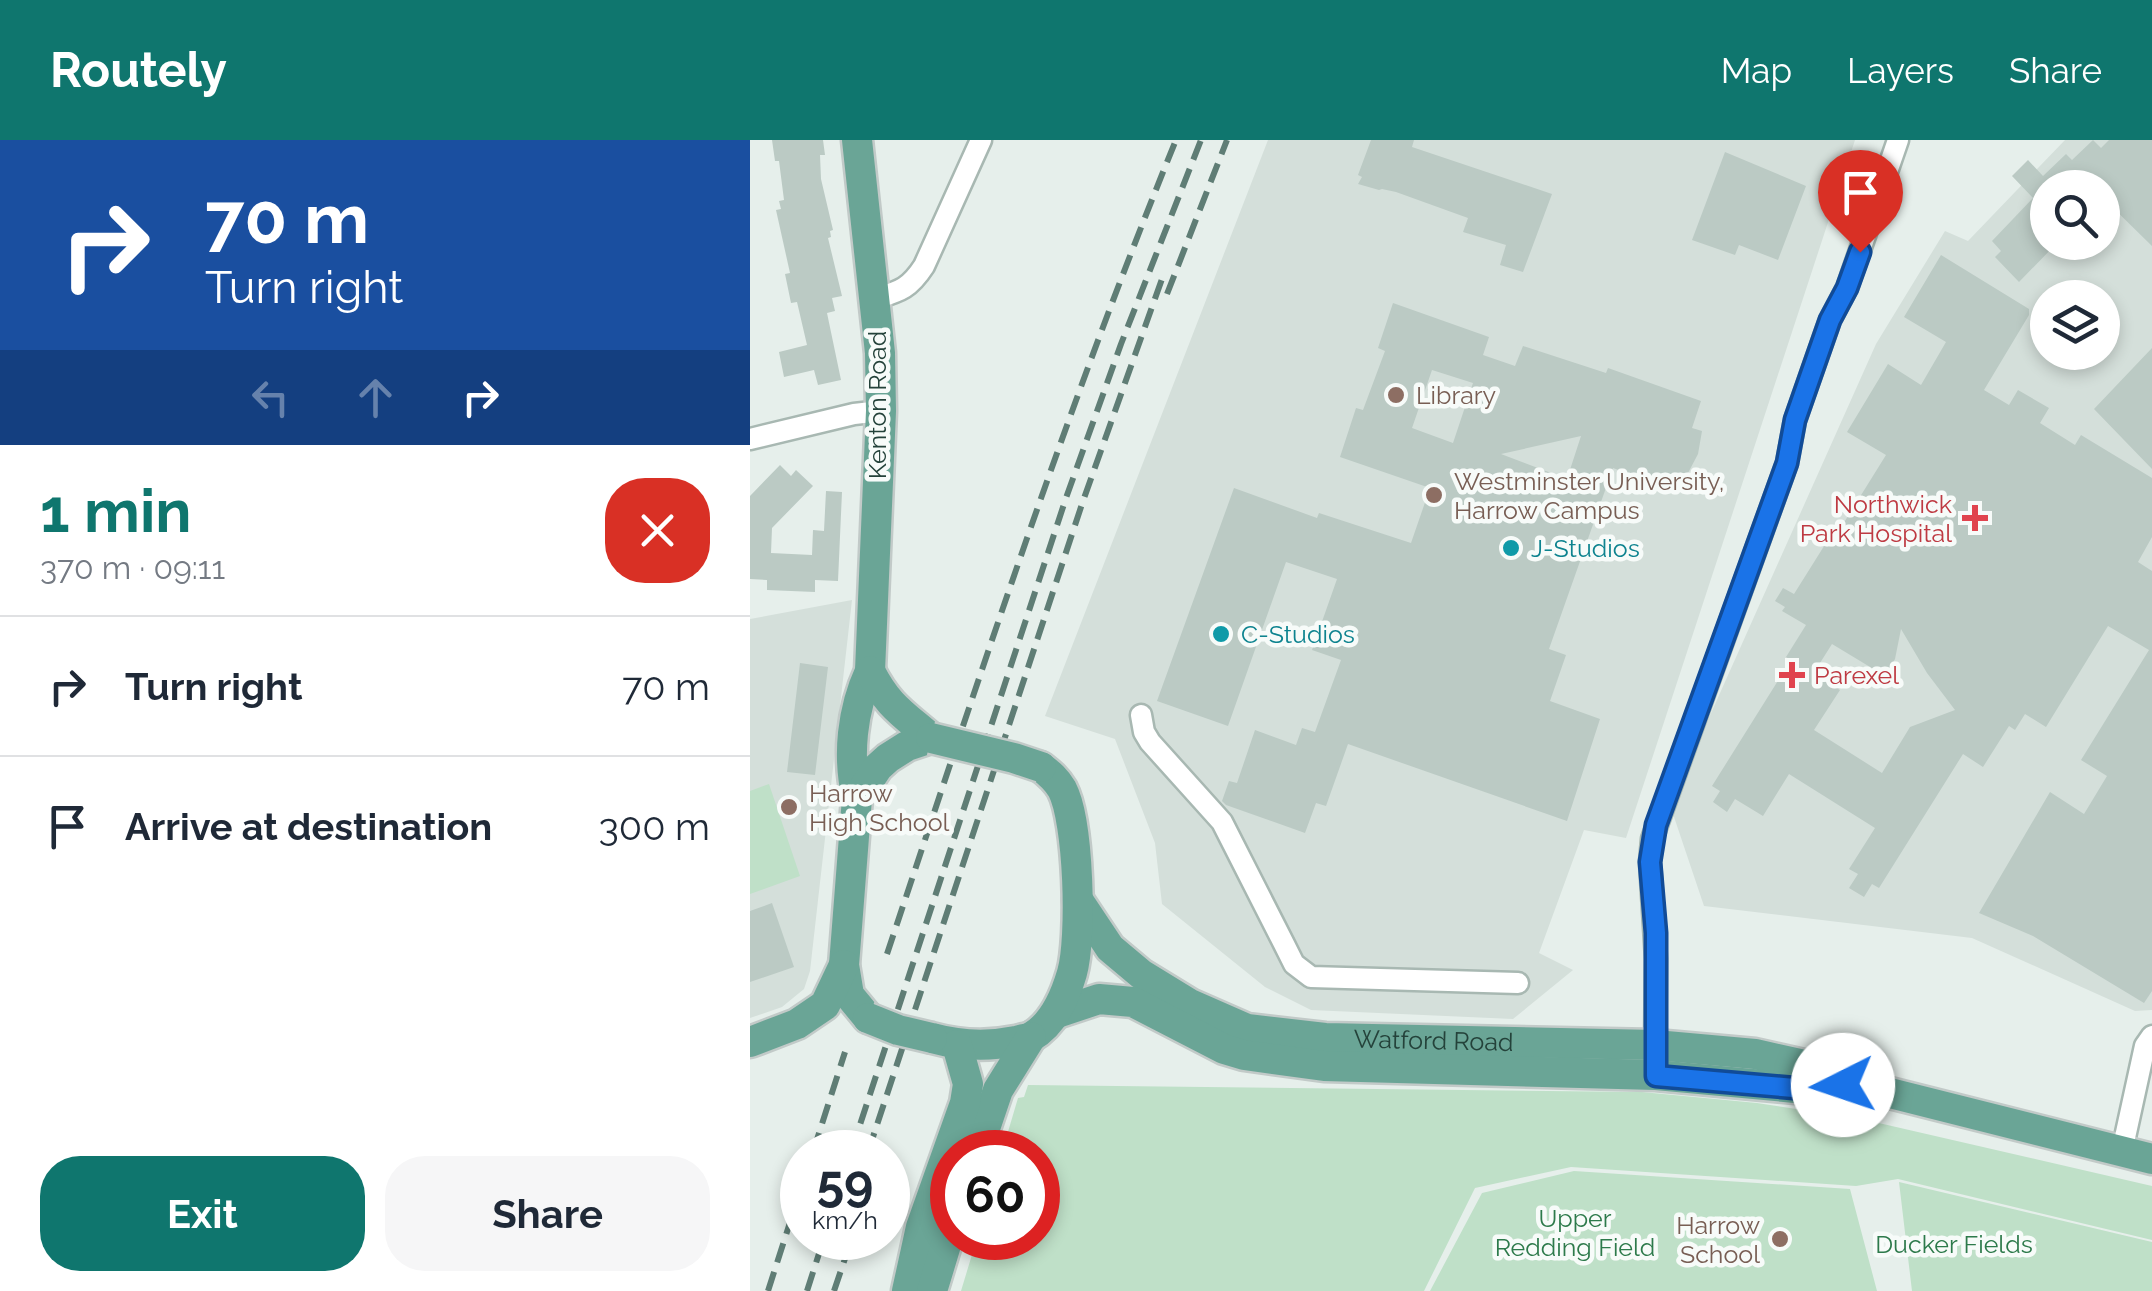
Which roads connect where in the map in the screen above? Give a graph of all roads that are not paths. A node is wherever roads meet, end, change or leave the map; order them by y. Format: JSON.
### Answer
{"nodes":[{"id":1,"x":857,"y":140,"type":"edge"},
{"id":2,"x":981,"y":140,"type":"edge"},
{"id":3,"x":1898,"y":140,"type":"edge"},
{"id":4,"x":875,"y":299,"type":"junction"},
{"id":5,"x":881,"y":412,"type":"junction"},
{"id":6,"x":750,"y":439,"type":"edge"},
{"id":7,"x":870,"y":671,"type":"junction"},
{"id":8,"x":1141,"y":715,"type":"dead end"},
{"id":9,"x":930,"y":738,"type":"junction"},
{"id":10,"x":856,"y":798,"type":"junction"},
{"id":11,"x":1078,"y":900,"type":"junction"},
{"id":12,"x":844,"y":966,"type":"junction"},
{"id":13,"x":1518,"y":983,"type":"dead end"},
{"id":14,"x":1057,"y":1013,"type":"junction"},
{"id":15,"x":868,"y":1018,"type":"junction"},
{"id":16,"x":797,"y":1024,"type":"junction"},
{"id":17,"x":2152,"y":1036,"type":"edge"},
{"id":18,"x":1031,"y":1038,"type":"junction"},
{"id":19,"x":945,"y":1041,"type":"junction"},
{"id":20,"x":750,"y":1042,"type":"edge"},
{"id":21,"x":1656,"y":1060,"type":"junction"},
{"id":22,"x":984,"y":1130,"type":"edge"},
{"id":23,"x":2144,"y":1152,"type":"edge"},
{"id":24,"x":941,"y":1260,"type":"edge"},
{"id":25,"x":907,"y":1291,"type":"edge"},
{"id":26,"x":932,"y":1291,"type":"edge"}],
"edges":[{"from":1,"to":4,"type":"main road","name":"Kenton Road"},
{"from":2,"to":4,"type":"street"},
{"from":3,"to":21,"type":"street"},
{"from":4,"to":5,"type":"main road","name":"Kenton Road"},
{"from":5,"to":6,"type":"street"},
{"from":5,"to":7,"type":"main road","name":"Kenton Road"},
{"from":7,"to":9,"type":"main road"},
{"from":7,"to":10,"type":"main road","name":"Kenton Road"},
{"from":8,"to":13,"type":"street"},
{"from":9,"to":10,"type":"main road"},
{"from":9,"to":11,"type":"main road","bridge":true},
{"from":10,"to":12,"type":"main road"},
{"from":11,"to":14,"type":"main road"},
{"from":11,"to":21,"type":"main road","name":"Watford Road"},
{"from":12,"to":15,"type":"main road"},
{"from":12,"to":16,"type":"main road"},
{"from":14,"to":18,"type":"main road"},
{"from":14,"to":21,"type":"main road","name":"Watford Road"},
{"from":15,"to":16,"type":"main road"},
{"from":15,"to":19,"type":"main road","bridge":true},
{"from":16,"to":20,"type":"main road"},
{"from":17,"to":23,"type":"street"},
{"from":18,"to":19,"type":"main road"},
{"from":18,"to":22,"type":"main road"},
{"from":19,"to":25,"type":"main road"},
{"from":21,"to":23,"type":"main road","name":"Watford Road"},
{"from":24,"to":26,"type":"main road"}]}
